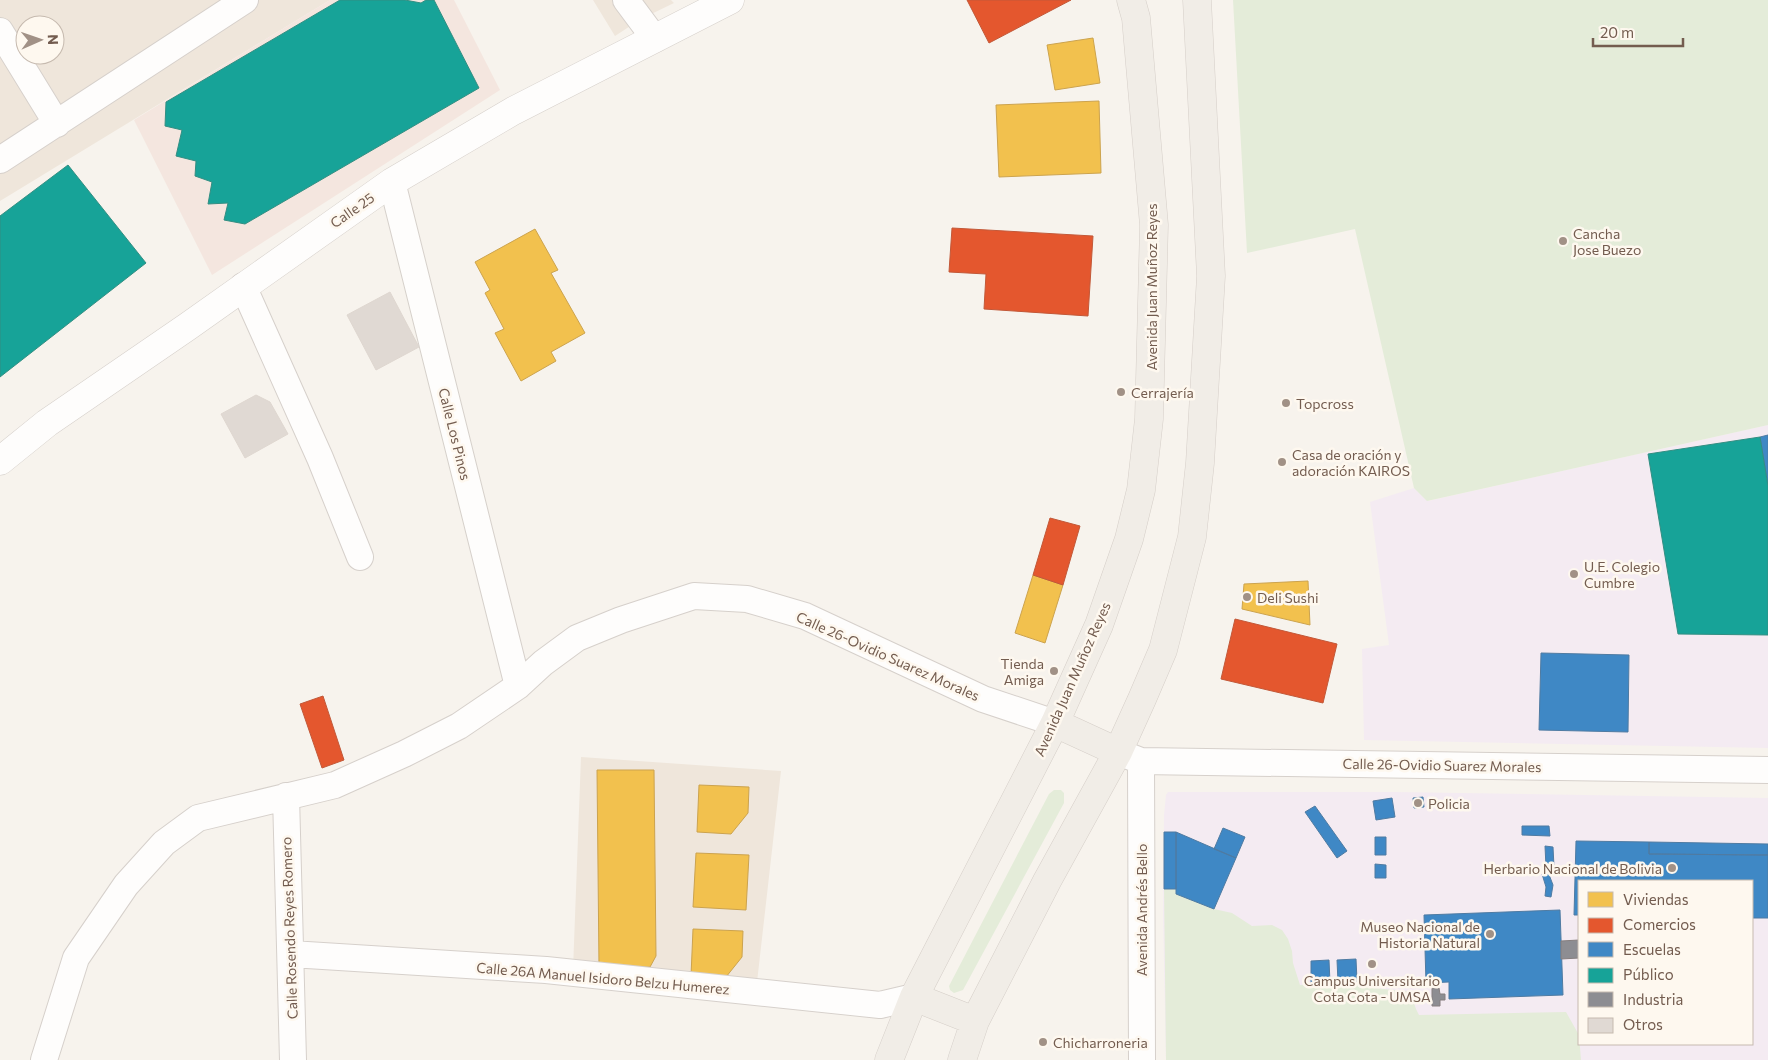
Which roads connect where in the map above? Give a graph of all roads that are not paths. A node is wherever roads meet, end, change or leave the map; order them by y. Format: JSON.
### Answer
{"nodes":[{"id":1,"x":245,"y":0,"type":"edge"},
{"id":2,"x":626,"y":0,"type":"edge"},
{"id":3,"x":730,"y":0,"type":"edge"},
{"id":4,"x":1131,"y":0,"type":"edge"},
{"id":5,"x":1197,"y":0,"type":"edge"},
{"id":6,"x":0,"y":31,"type":"edge"},
{"id":7,"x":655,"y":39,"type":"junction"},
{"id":8,"x":57,"y":124,"type":"junction"},
{"id":9,"x":0,"y":160,"type":"edge"},
{"id":10,"x":392,"y":182,"type":"junction"},
{"id":11,"x":243,"y":286,"type":"junction"},
{"id":12,"x":0,"y":461,"type":"edge"},
{"id":13,"x":360,"y":557,"type":"dead end"},
{"id":14,"x":518,"y":686,"type":"junction"},
{"id":15,"x":1055,"y":723,"type":"junction"},
{"id":16,"x":1130,"y":756,"type":"junction"},
{"id":17,"x":1768,"y":770,"type":"edge"},
{"id":18,"x":286,"y":796,"type":"junction"},
{"id":19,"x":291,"y":954,"type":"junction"},
{"id":20,"x":914,"y":997,"type":"junction"},
{"id":21,"x":975,"y":1021,"type":"junction"},
{"id":22,"x":44,"y":1060,"type":"edge"},
{"id":23,"x":293,"y":1060,"type":"edge"},
{"id":24,"x":889,"y":1060,"type":"edge"},
{"id":25,"x":962,"y":1060,"type":"edge"},
{"id":26,"x":1142,"y":1060,"type":"edge"}],
"edges":[{"from":1,"to":8,"type":"street"},
{"from":2,"to":7,"type":"street"},
{"from":3,"to":7,"type":"street","name":"Calle 25"},
{"from":4,"to":15,"type":"main road","name":"Avenida Juan Muñoz Reyes"},
{"from":5,"to":16,"type":"main road"},
{"from":6,"to":8,"type":"street"},
{"from":7,"to":10,"type":"street","name":"Calle 25"},
{"from":8,"to":9,"type":"street"},
{"from":10,"to":11,"type":"street","name":"Calle 25"},
{"from":10,"to":14,"type":"street","name":"Calle Los Pinos"},
{"from":11,"to":12,"type":"street","name":"Calle 25"},
{"from":11,"to":13,"type":"street"},
{"from":14,"to":15,"type":"street","name":"Calle 26-Ovidio Suarez Morales"},
{"from":14,"to":18,"type":"street","name":"Calle 26-Ovidio Suarez Morales"},
{"from":15,"to":16,"type":"main road"},
{"from":15,"to":20,"type":"main road","name":"Avenida Juan Muñoz Reyes"},
{"from":16,"to":17,"type":"street","name":"Calle 26-Ovidio Suarez Morales"},
{"from":16,"to":21,"type":"main road"},
{"from":16,"to":26,"type":"street","name":"Avenida Andrés Bello"},
{"from":18,"to":19,"type":"street","name":"Calle Rosendo Reyes Romero"},
{"from":18,"to":22,"type":"street","name":"Calle 26-Ovidio Suarez Morales"},
{"from":19,"to":20,"type":"street","name":"Calle 26A Manuel Isidoro Belzu Humerez"},
{"from":19,"to":23,"type":"street","name":"Calle Rosendo Reyes Romero"},
{"from":20,"to":21,"type":"main road"},
{"from":20,"to":24,"type":"main road","name":"Avenida Juan Muñoz Reyes"},
{"from":21,"to":25,"type":"main road"}]}
